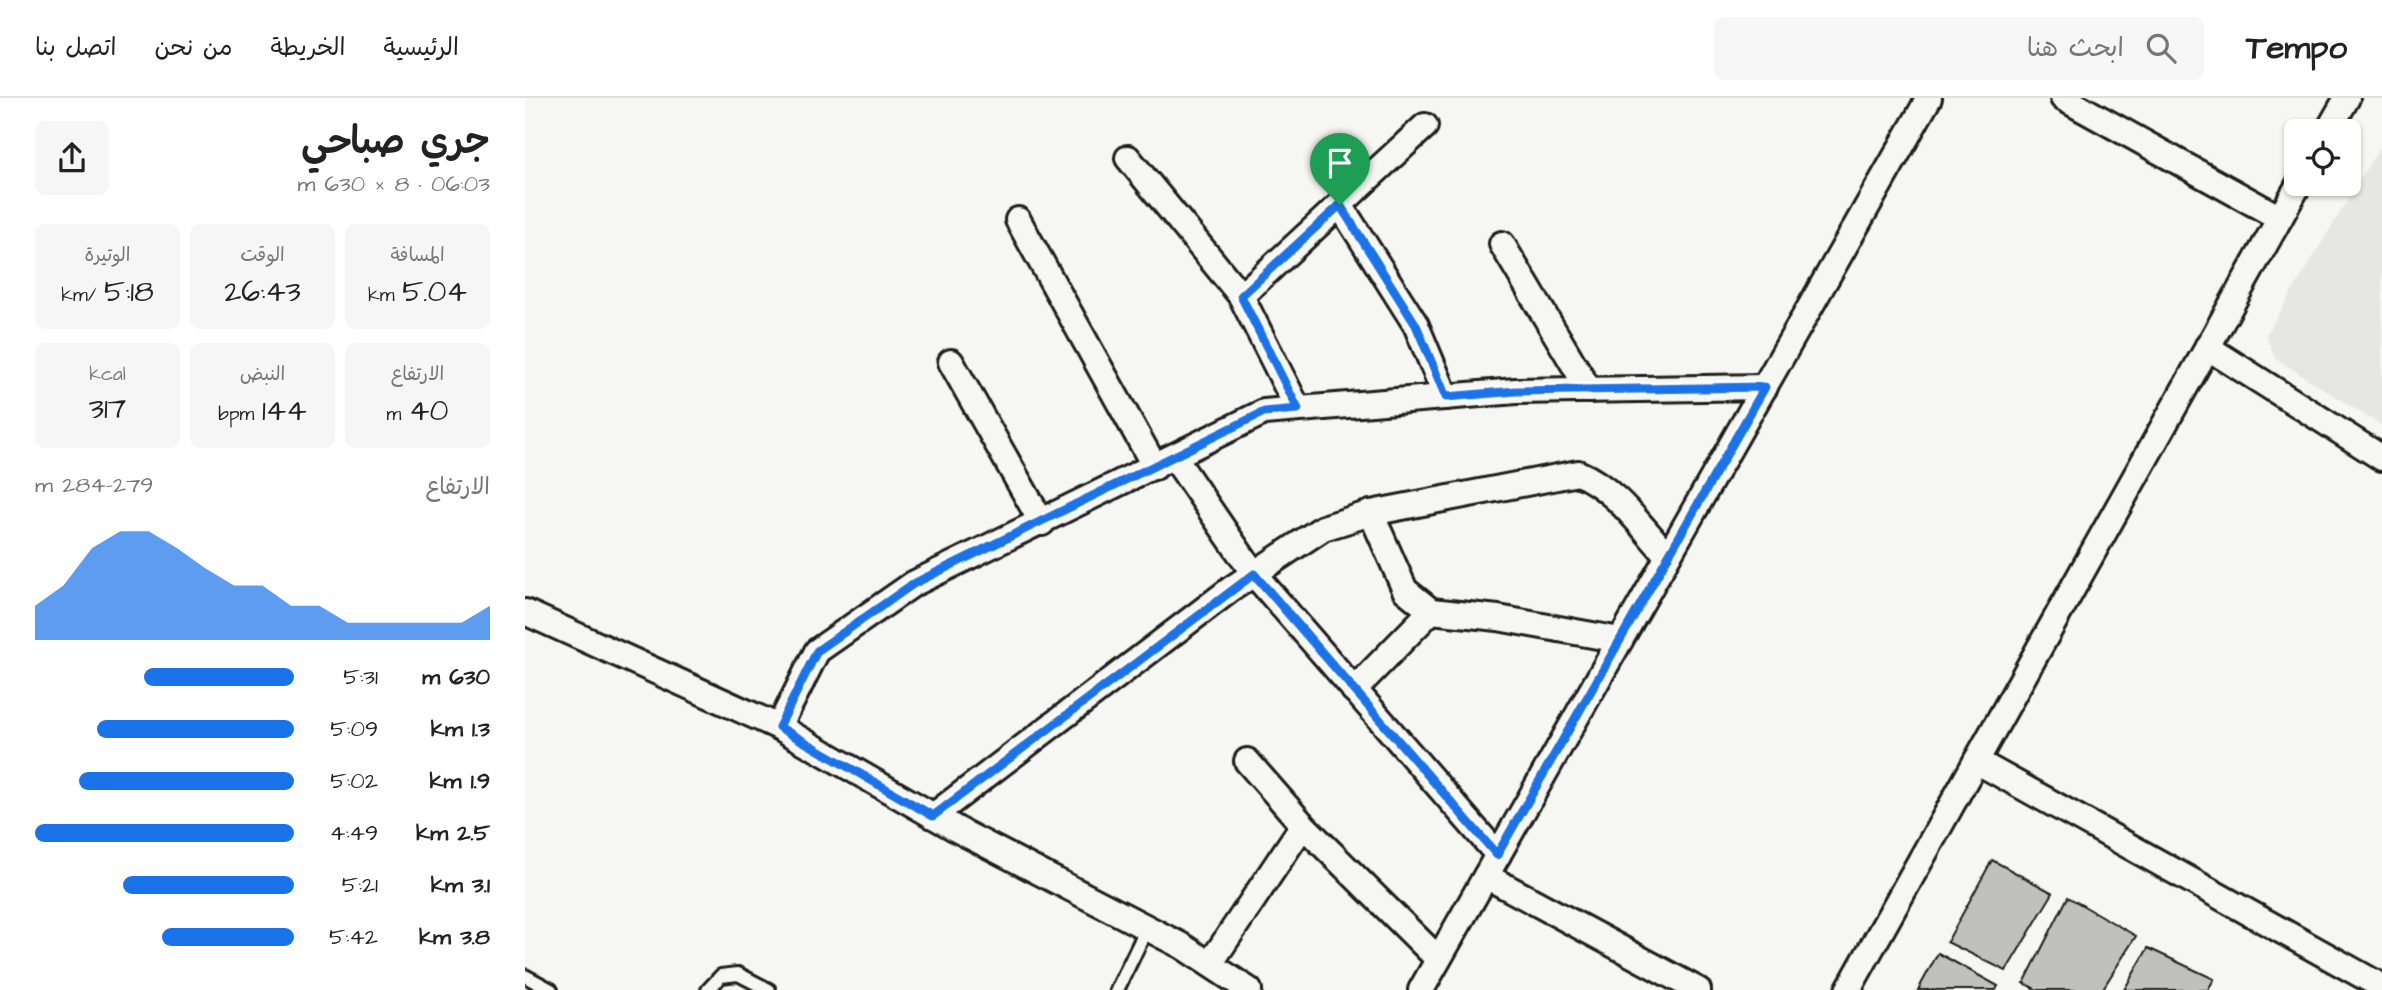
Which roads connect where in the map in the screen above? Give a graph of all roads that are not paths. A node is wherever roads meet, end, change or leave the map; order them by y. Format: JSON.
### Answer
{"nodes":[{"id":1,"x":1929,"y":98,"type":"edge"},
{"id":2,"x":2063,"y":98,"type":"edge"},
{"id":3,"x":2347,"y":98,"type":"edge"},
{"id":4,"x":2335,"y":119,"type":"edge"},
{"id":5,"x":1425,"y":126,"type":"dead end"},
{"id":6,"x":1128,"y":158,"type":"dead end"},
{"id":7,"x":2292,"y":196,"type":"edge"},
{"id":8,"x":1340,"y":205,"type":"junction"},
{"id":9,"x":2280,"y":218,"type":"junction"},
{"id":10,"x":1018,"y":220,"type":"dead end"},
{"id":11,"x":1502,"y":244,"type":"dead end"},
{"id":12,"x":1241,"y":296,"type":"junction"},
{"id":13,"x":2207,"y":347,"type":"junction"},
{"id":14,"x":951,"y":362,"type":"dead end"},
{"id":15,"x":1765,"y":387,"type":"junction"},
{"id":16,"x":1589,"y":390,"type":"junction"},
{"id":17,"x":1446,"y":397,"type":"junction"},
{"id":18,"x":1298,"y":409,"type":"junction"},
{"id":19,"x":2382,"y":458,"type":"edge"},
{"id":20,"x":1165,"y":462,"type":"junction"},
{"id":21,"x":1371,"y":513,"type":"junction"},
{"id":22,"x":1042,"y":523,"type":"junction"},
{"id":23,"x":1668,"y":556,"type":"junction"},
{"id":24,"x":1254,"y":574,"type":"junction"},
{"id":25,"x":1431,"y":611,"type":"junction"},
{"id":26,"x":525,"y":612,"type":"edge"},
{"id":27,"x":1620,"y":640,"type":"junction"},
{"id":28,"x":1355,"y":690,"type":"junction"},
{"id":29,"x":779,"y":727,"type":"junction"},
{"id":30,"x":1247,"y":761,"type":"dead end"},
{"id":31,"x":1976,"y":761,"type":"junction"},
{"id":32,"x":933,"y":816,"type":"junction"},
{"id":33,"x":1303,"y":825,"type":"junction"},
{"id":34,"x":1492,"y":865,"type":"junction"},
{"id":35,"x":1147,"y":928,"type":"junction"},
{"id":36,"x":1438,"y":959,"type":"junction"},
{"id":37,"x":1210,"y":964,"type":"junction"},
{"id":38,"x":525,"y":976,"type":"edge"},
{"id":39,"x":2380,"y":987,"type":"edge"},
{"id":40,"x":551,"y":990,"type":"edge"},
{"id":41,"x":708,"y":990,"type":"edge"},
{"id":42,"x":769,"y":990,"type":"edge"},
{"id":43,"x":1117,"y":990,"type":"edge"},
{"id":44,"x":1249,"y":990,"type":"edge"},
{"id":45,"x":1421,"y":990,"type":"edge"},
{"id":46,"x":1698,"y":990,"type":"edge"},
{"id":47,"x":1848,"y":990,"type":"edge"}],
"edges":[{"from":1,"to":15,"type":"street"},
{"from":2,"to":9,"type":"street"},
{"from":3,"to":4,"type":"street"},
{"from":5,"to":8,"type":"street"},
{"from":6,"to":12,"type":"street"},
{"from":7,"to":9,"type":"street"},
{"from":8,"to":12,"type":"street"},
{"from":8,"to":17,"type":"street"},
{"from":9,"to":13,"type":"street"},
{"from":10,"to":20,"type":"street"},
{"from":11,"to":16,"type":"street"},
{"from":12,"to":18,"type":"street"},
{"from":13,"to":19,"type":"street"},
{"from":13,"to":31,"type":"street"},
{"from":14,"to":22,"type":"street"},
{"from":15,"to":16,"type":"street"},
{"from":15,"to":23,"type":"street"},
{"from":16,"to":17,"type":"street"},
{"from":17,"to":18,"type":"street"},
{"from":18,"to":20,"type":"street"},
{"from":20,"to":22,"type":"street"},
{"from":20,"to":24,"type":"street"},
{"from":21,"to":23,"type":"street"},
{"from":21,"to":24,"type":"street"},
{"from":21,"to":25,"type":"street"},
{"from":22,"to":29,"type":"street"},
{"from":23,"to":27,"type":"street"},
{"from":24,"to":28,"type":"street"},
{"from":24,"to":32,"type":"street"},
{"from":25,"to":27,"type":"street"},
{"from":25,"to":28,"type":"street"},
{"from":26,"to":29,"type":"street"},
{"from":27,"to":34,"type":"street"},
{"from":28,"to":34,"type":"street"},
{"from":29,"to":32,"type":"street"},
{"from":30,"to":33,"type":"street"},
{"from":31,"to":39,"type":"street"},
{"from":31,"to":47,"type":"street"},
{"from":32,"to":35,"type":"street"},
{"from":33,"to":36,"type":"street"},
{"from":33,"to":37,"type":"street"},
{"from":34,"to":36,"type":"street"},
{"from":34,"to":46,"type":"street"},
{"from":35,"to":37,"type":"street"},
{"from":35,"to":43,"type":"lane"},
{"from":36,"to":45,"type":"street"},
{"from":37,"to":44,"type":"street"},
{"from":38,"to":40,"type":"lane"},
{"from":41,"to":42,"type":"lane"}]}
